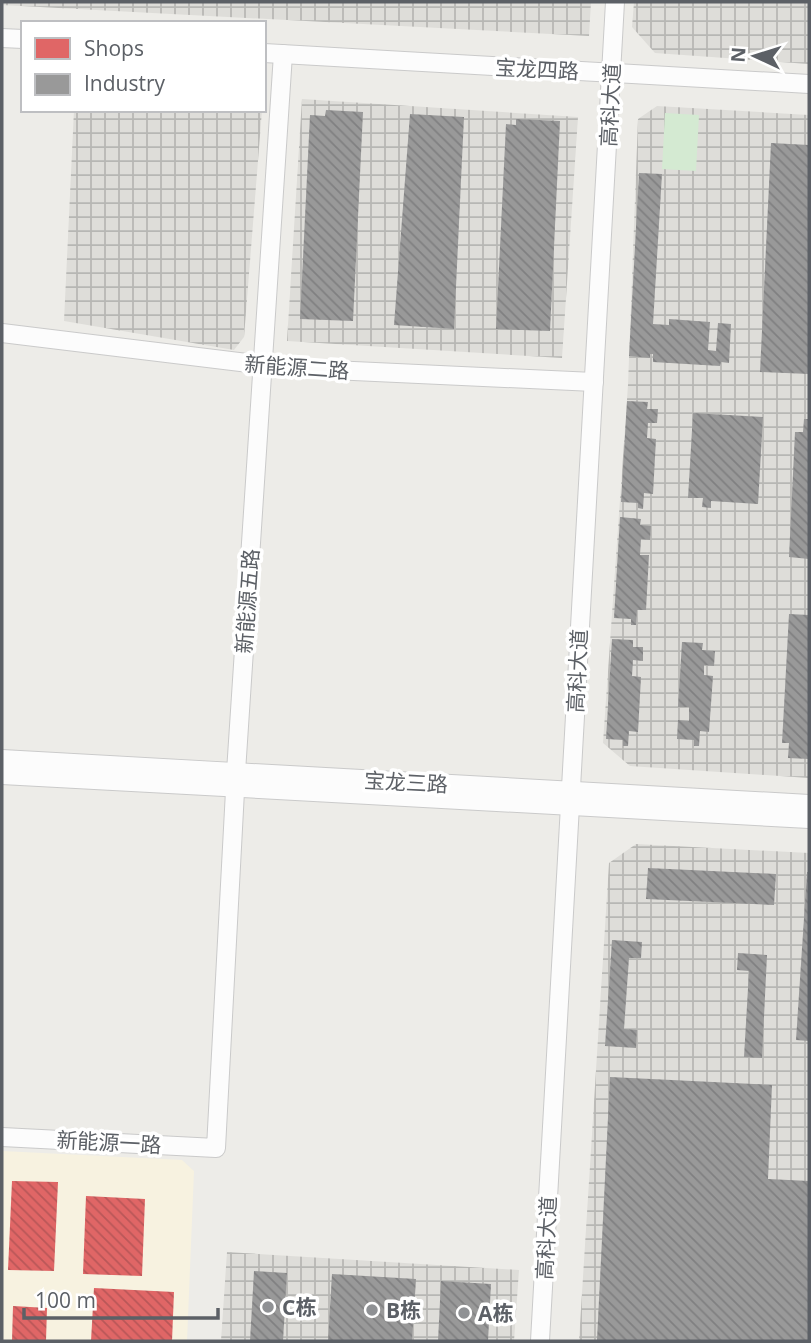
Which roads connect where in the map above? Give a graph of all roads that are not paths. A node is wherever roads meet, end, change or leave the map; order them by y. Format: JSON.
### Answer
{"nodes":[{"id":1,"x":615,"y":2,"type":"edge"},
{"id":2,"x":2,"y":38,"type":"edge"},
{"id":3,"x":21,"y":39,"type":"edge"},
{"id":4,"x":266,"y":53,"type":"edge"},
{"id":5,"x":283,"y":54,"type":"junction"},
{"id":6,"x":611,"y":73,"type":"junction"},
{"id":7,"x":809,"y":84,"type":"edge"},
{"id":8,"x":2,"y":333,"type":"edge"},
{"id":9,"x":262,"y":365,"type":"junction"},
{"id":10,"x":594,"y":382,"type":"junction"},
{"id":11,"x":2,"y":760,"type":"edge"},
{"id":12,"x":2,"y":775,"type":"edge"},
{"id":13,"x":235,"y":780,"type":"junction"},
{"id":14,"x":570,"y":798,"type":"junction"},
{"id":15,"x":809,"y":804,"type":"edge"},
{"id":16,"x":809,"y":819,"type":"edge"},
{"id":17,"x":2,"y":1137,"type":"edge"},
{"id":18,"x":216,"y":1148,"type":"joint"},
{"id":19,"x":540,"y":1341,"type":"edge"}],
"edges":[{"from":1,"to":6,"type":"street","name":"高科大道"},
{"from":2,"to":3,"type":"street"},
{"from":4,"to":5,"type":"street","name":"宝龙四路"},
{"from":5,"to":6,"type":"street","name":"宝龙四路"},
{"from":5,"to":9,"type":"street","name":"新能源五路"},
{"from":6,"to":7,"type":"street","name":"宝龙四路"},
{"from":6,"to":10,"type":"street","name":"高科大道"},
{"from":8,"to":9,"type":"street","name":"新能源二路"},
{"from":9,"to":10,"type":"street","name":"新能源二路"},
{"from":9,"to":13,"type":"street","name":"新能源五路"},
{"from":10,"to":14,"type":"street","name":"高科大道"},
{"from":11,"to":13,"type":"street","name":"宝龙三路"},
{"from":12,"to":13,"type":"street","name":"宝龙三路"},
{"from":13,"to":14,"type":"street","name":"宝龙三路"},
{"from":13,"to":18,"type":"street","name":"新能源五路"},
{"from":14,"to":15,"type":"street","name":"宝龙三路"},
{"from":14,"to":16,"type":"street","name":"宝龙三路"},
{"from":14,"to":19,"type":"street","name":"高科大道"},
{"from":17,"to":18,"type":"street","name":"新能源一路"}]}
